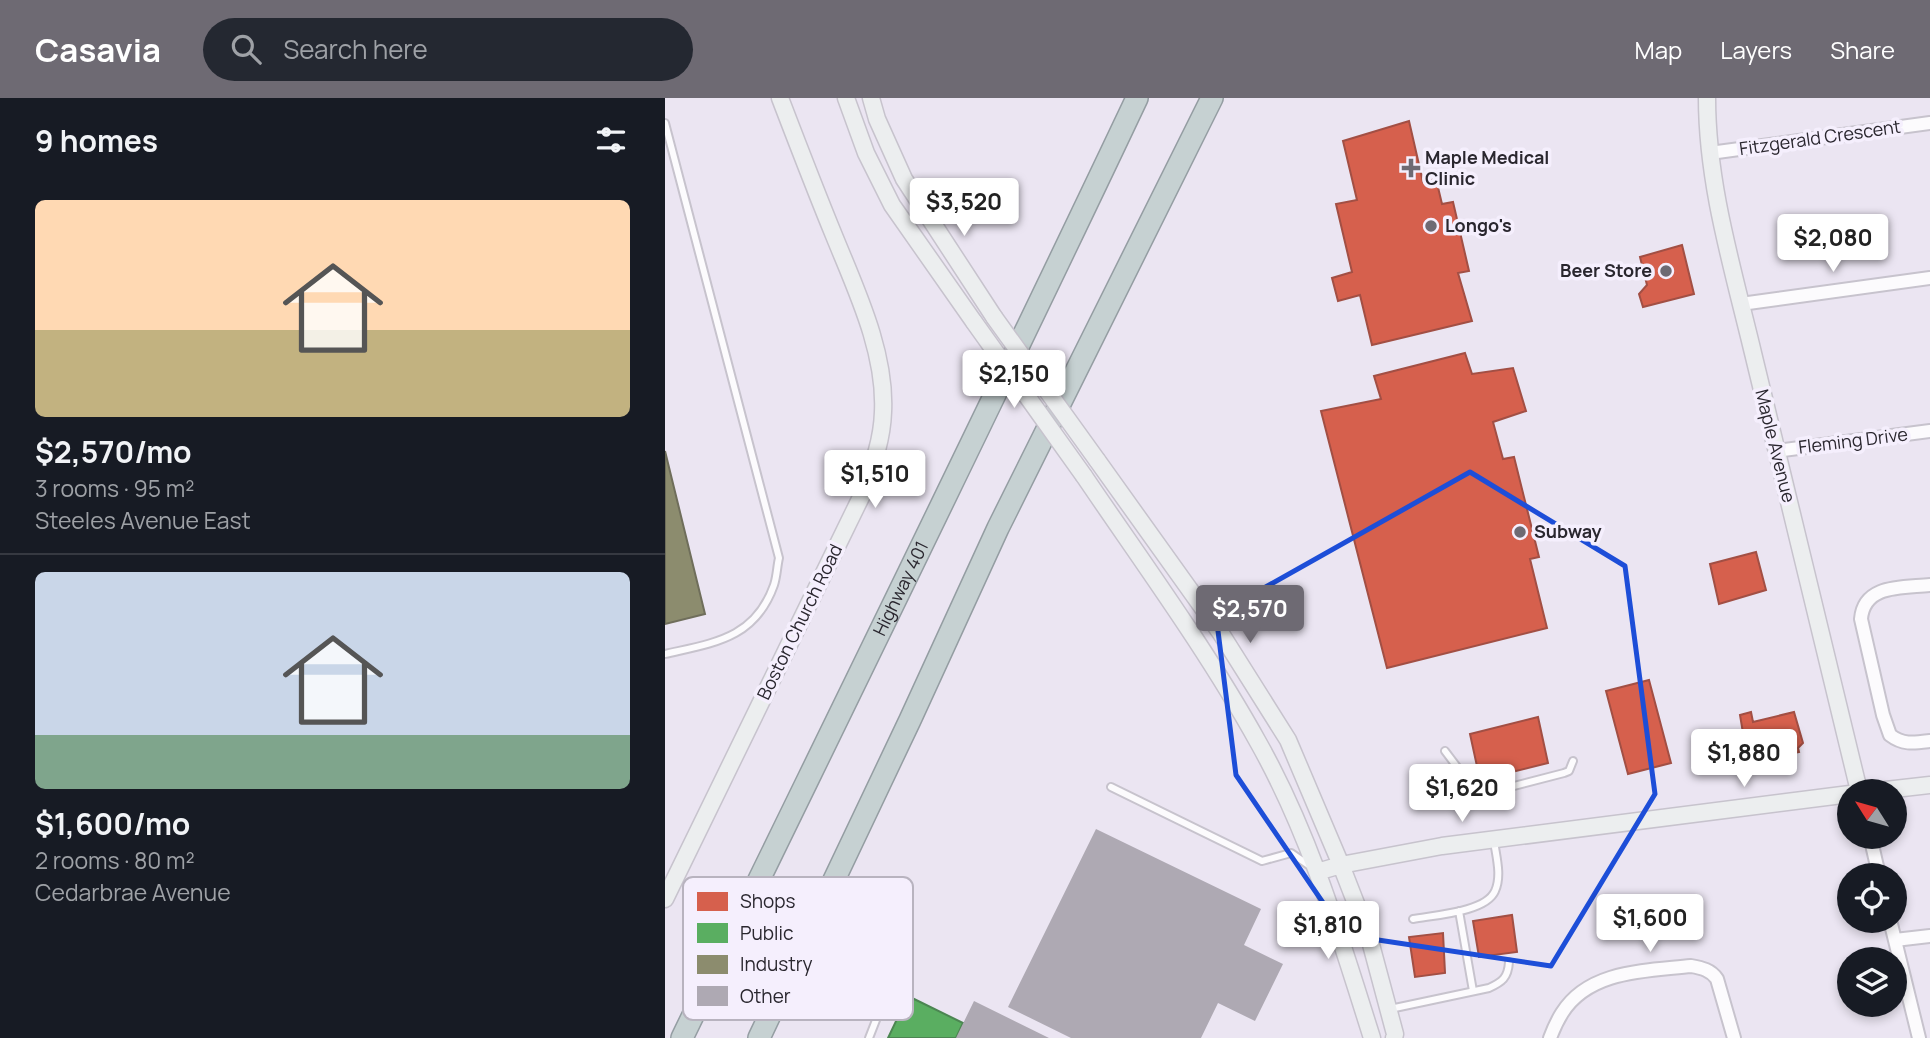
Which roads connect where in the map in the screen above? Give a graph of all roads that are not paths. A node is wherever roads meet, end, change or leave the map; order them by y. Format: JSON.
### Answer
{"nodes":[{"id":1,"x":780,"y":98,"type":"edge"},
{"id":2,"x":846,"y":98,"type":"edge"},
{"id":3,"x":870,"y":98,"type":"edge"},
{"id":4,"x":1137,"y":98,"type":"edge"},
{"id":5,"x":1212,"y":98,"type":"edge"},
{"id":6,"x":1707,"y":98,"type":"edge"},
{"id":7,"x":665,"y":123,"type":"edge"},
{"id":8,"x":1930,"y":123,"type":"edge"},
{"id":9,"x":1710,"y":152,"type":"junction"},
{"id":10,"x":1930,"y":278,"type":"edge"},
{"id":11,"x":1741,"y":304,"type":"junction"},
{"id":12,"x":1930,"y":431,"type":"edge"},
{"id":13,"x":1776,"y":451,"type":"junction"},
{"id":14,"x":1930,"y":585,"type":"edge"},
{"id":15,"x":665,"y":654,"type":"edge"},
{"id":16,"x":1930,"y":741,"type":"edge"},
{"id":17,"x":1445,"y":751,"type":"dead end"},
{"id":18,"x":1573,"y":761,"type":"dead end"},
{"id":19,"x":1856,"y":779,"type":"edge"},
{"id":20,"x":1930,"y":785,"type":"edge"},
{"id":21,"x":1111,"y":787,"type":"dead end"},
{"id":22,"x":1907,"y":788,"type":"edge"},
{"id":23,"x":1837,"y":796,"type":"edge"},
{"id":24,"x":1493,"y":839,"type":"junction"},
{"id":25,"x":1342,"y":865,"type":"junction"},
{"id":26,"x":1317,"y":872,"type":"junction"},
{"id":27,"x":760,"y":877,"type":"edge"},
{"id":28,"x":836,"y":877,"type":"edge"},
{"id":29,"x":665,"y":899,"type":"edge"},
{"id":30,"x":1459,"y":911,"type":"junction"},
{"id":31,"x":1413,"y":919,"type":"dead end"},
{"id":32,"x":1893,"y":933,"type":"edge"},
{"id":33,"x":1930,"y":936,"type":"edge"},
{"id":34,"x":1895,"y":940,"type":"junction"},
{"id":35,"x":1509,"y":962,"type":"dead end"},
{"id":36,"x":1473,"y":991,"type":"junction"},
{"id":37,"x":1388,"y":1010,"type":"junction"},
{"id":38,"x":691,"y":1020,"type":"edge"},
{"id":39,"x":768,"y":1020,"type":"edge"},
{"id":40,"x":876,"y":1020,"type":"edge"},
{"id":41,"x":682,"y":1038,"type":"edge"},
{"id":42,"x":759,"y":1038,"type":"edge"},
{"id":43,"x":869,"y":1038,"type":"edge"},
{"id":44,"x":1372,"y":1038,"type":"edge"},
{"id":45,"x":1394,"y":1038,"type":"edge"},
{"id":46,"x":1549,"y":1038,"type":"edge"},
{"id":47,"x":1734,"y":1038,"type":"edge"},
{"id":48,"x":1919,"y":1038,"type":"edge"}],
"edges":[{"from":1,"to":29,"type":"main road","name":"Boston Church Road"},
{"from":2,"to":26,"type":"main road","bridge":true},
{"from":3,"to":25,"type":"main road","bridge":true},
{"from":4,"to":27,"type":"highway","name":"Highway 401"},
{"from":5,"to":28,"type":"highway"},
{"from":6,"to":9,"type":"main road","name":"Maple Avenue"},
{"from":7,"to":15,"type":"lane"},
{"from":8,"to":9,"type":"street","name":"Fitzgerald Crescent"},
{"from":9,"to":11,"type":"main road","name":"Maple Avenue"},
{"from":10,"to":11,"type":"street"},
{"from":11,"to":13,"type":"main road","name":"Maple Avenue"},
{"from":12,"to":13,"type":"street","name":"Fleming Drive"},
{"from":13,"to":19,"type":"main road","name":"Maple Avenue"},
{"from":14,"to":16,"type":"street"},
{"from":17,"to":18,"type":"lane"},
{"from":20,"to":22,"type":"main road"},
{"from":21,"to":26,"type":"lane"},
{"from":23,"to":24,"type":"main road"},
{"from":24,"to":25,"type":"main road"},
{"from":24,"to":30,"type":"lane"},
{"from":25,"to":26,"type":"main road"},
{"from":25,"to":37,"type":"main road"},
{"from":26,"to":44,"type":"main road"},
{"from":30,"to":31,"type":"lane"},
{"from":30,"to":36,"type":"lane"},
{"from":32,"to":34,"type":"street"},
{"from":33,"to":34,"type":"street"},
{"from":34,"to":48,"type":"street"},
{"from":35,"to":36,"type":"lane"},
{"from":36,"to":37,"type":"lane"},
{"from":37,"to":45,"type":"main road"},
{"from":38,"to":41,"type":"highway","name":"Highway 401"},
{"from":39,"to":42,"type":"highway"},
{"from":40,"to":43,"type":"lane"},
{"from":46,"to":47,"type":"street"}]}
